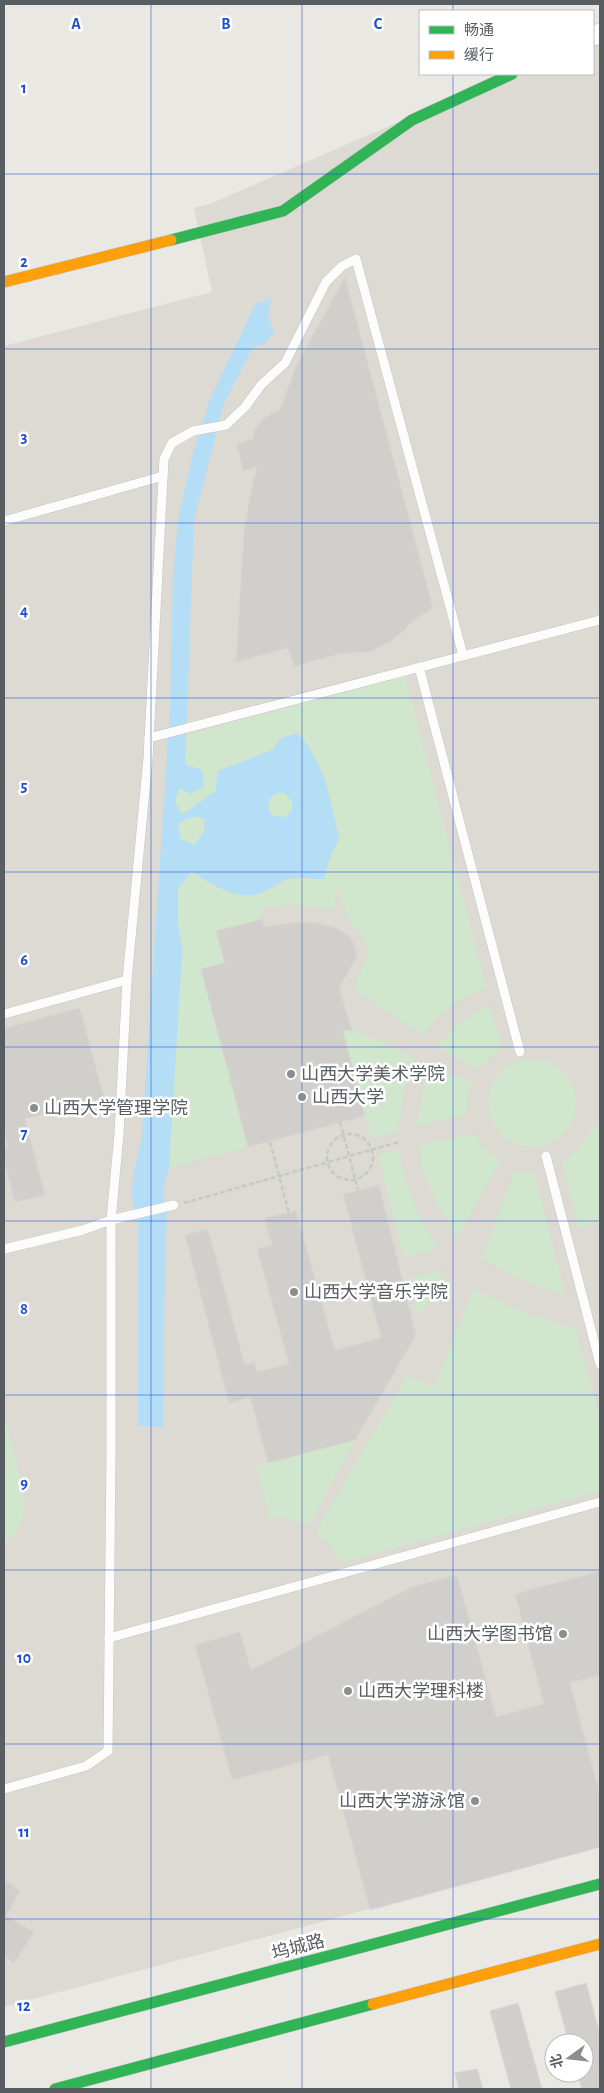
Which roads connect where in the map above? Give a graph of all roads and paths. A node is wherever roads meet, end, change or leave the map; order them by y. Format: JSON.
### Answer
{"nodes":[{"id":1,"x":510,"y":75,"type":"edge"},
{"id":2,"x":4,"y":282,"type":"edge"},
{"id":3,"x":163,"y":476,"type":"junction"},
{"id":4,"x":4,"y":521,"type":"edge"},
{"id":5,"x":600,"y":620,"type":"edge"},
{"id":6,"x":463,"y":655,"type":"junction"},
{"id":7,"x":418,"y":667,"type":"junction"},
{"id":8,"x":149,"y":738,"type":"junction"},
{"id":9,"x":127,"y":980,"type":"junction"},
{"id":10,"x":4,"y":1014,"type":"edge"},
{"id":11,"x":520,"y":1052,"type":"dead end"},
{"id":12,"x":340,"y":1122,"type":"dead end"},
{"id":13,"x":343,"y":1134,"type":"junction"},
{"id":14,"x":270,"y":1142,"type":"dead end"},
{"id":15,"x":399,"y":1142,"type":"dead end"},
{"id":16,"x":546,"y":1156,"type":"dead end"},
{"id":17,"x":355,"y":1180,"type":"junction"},
{"id":18,"x":358,"y":1190,"type":"dead end"},
{"id":19,"x":174,"y":1205,"type":"joint"},
{"id":20,"x":289,"y":1213,"type":"dead end"},
{"id":21,"x":111,"y":1220,"type":"junction"},
{"id":22,"x":4,"y":1249,"type":"edge"},
{"id":23,"x":600,"y":1364,"type":"edge"},
{"id":24,"x":600,"y":1502,"type":"edge"},
{"id":25,"x":109,"y":1638,"type":"junction"},
{"id":26,"x":4,"y":1789,"type":"edge"},
{"id":27,"x":600,"y":1884,"type":"edge"},
{"id":28,"x":600,"y":1944,"type":"edge"},
{"id":29,"x":4,"y":2042,"type":"edge"},
{"id":30,"x":55,"y":2089,"type":"edge"}],
"edges":[{"from":1,"to":2,"type":"main road"},
{"from":3,"to":4,"type":"lane"},
{"from":3,"to":6,"type":"lane"},
{"from":3,"to":8,"type":"lane"},
{"from":5,"to":6,"type":"lane"},
{"from":6,"to":7,"type":"lane"},
{"from":7,"to":8,"type":"lane"},
{"from":7,"to":11,"type":"lane"},
{"from":8,"to":9,"type":"lane"},
{"from":9,"to":10,"type":"lane"},
{"from":9,"to":21,"type":"lane"},
{"from":12,"to":13,"type":"path","bridge":true},
{"from":13,"to":17,"type":"path","bridge":true},
{"from":13,"to":17,"type":"path","bridge":true},
{"from":13,"to":17,"type":"path","bridge":true},
{"from":14,"to":20,"type":"path","bridge":true},
{"from":15,"to":19,"type":"path"},
{"from":16,"to":23,"type":"lane"},
{"from":17,"to":18,"type":"path","bridge":true},
{"from":19,"to":21,"type":"lane"},
{"from":21,"to":22,"type":"lane"},
{"from":21,"to":25,"type":"lane"},
{"from":24,"to":25,"type":"lane"},
{"from":25,"to":26,"type":"lane"},
{"from":27,"to":29,"type":"main road","name":"坞城路"},
{"from":28,"to":30,"type":"main road"}]}
